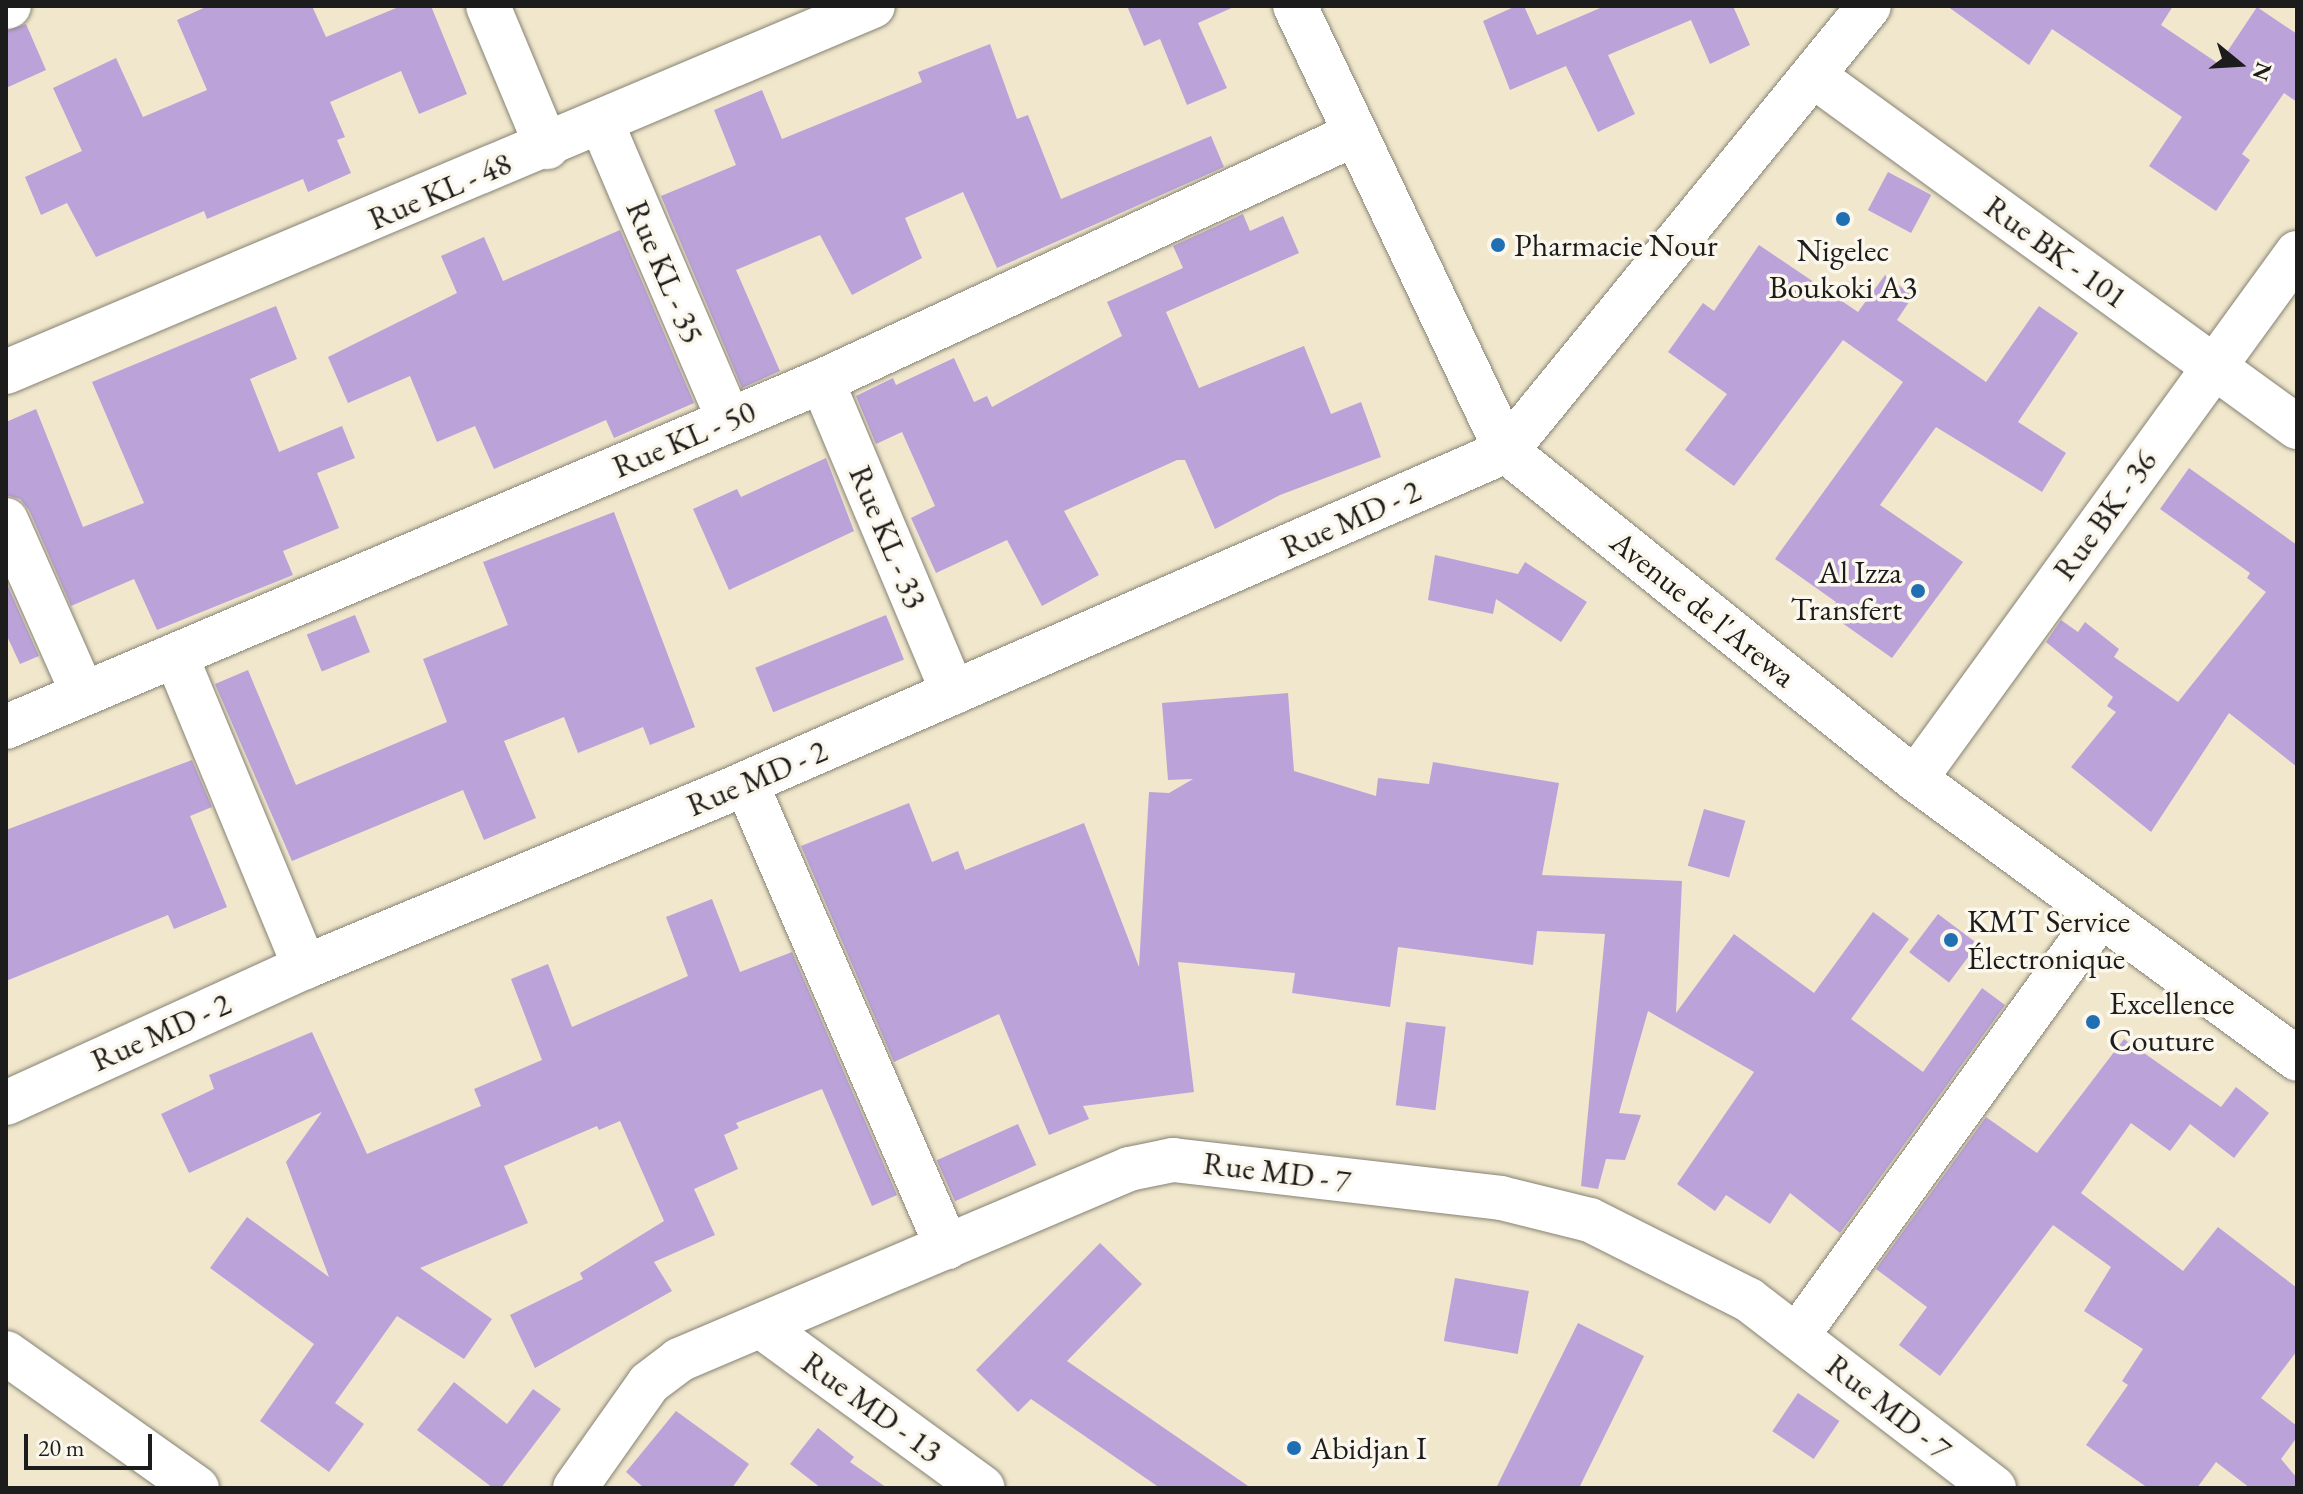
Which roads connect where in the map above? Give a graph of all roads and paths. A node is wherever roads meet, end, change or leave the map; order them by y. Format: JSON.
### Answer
{"nodes":[{"id":1,"x":488,"y":6,"type":"edge"},
{"id":2,"x":872,"y":6,"type":"edge"},
{"id":3,"x":1295,"y":6,"type":"edge"},
{"id":4,"x":1869,"y":6,"type":"edge"},
{"id":5,"x":1815,"y":77,"type":"junction"},
{"id":6,"x":602,"y":124,"type":"junction"},
{"id":7,"x":1355,"y":134,"type":"junction"},
{"id":8,"x":547,"y":147,"type":"junction"},
{"id":9,"x":2297,"y":253,"type":"edge"},
{"id":10,"x":2213,"y":367,"type":"junction"},
{"id":11,"x":6,"y":372,"type":"edge"},
{"id":12,"x":822,"y":381,"type":"junction"},
{"id":13,"x":729,"y":420,"type":"junction"},
{"id":14,"x":2297,"y":427,"type":"edge"},
{"id":15,"x":1506,"y":451,"type":"junction"},
{"id":16,"x":6,"y":520,"type":"edge"},
{"id":17,"x":176,"y":656,"type":"junction"},
{"id":18,"x":953,"y":693,"type":"junction"},
{"id":19,"x":83,"y":694,"type":"junction"},
{"id":20,"x":6,"y":727,"type":"edge"},
{"id":21,"x":1915,"y":779,"type":"junction"},
{"id":22,"x":746,"y":783,"type":"junction"},
{"id":23,"x":2101,"y":915,"type":"junction"},
{"id":24,"x":305,"y":967,"type":"junction"},
{"id":25,"x":2297,"y":1059,"type":"edge"},
{"id":26,"x":6,"y":1103,"type":"edge"},
{"id":27,"x":947,"y":1247,"type":"junction"},
{"id":28,"x":762,"y":1327,"type":"junction"},
{"id":29,"x":1797,"y":1336,"type":"junction"},
{"id":30,"x":6,"y":1353,"type":"edge"},
{"id":31,"x":197,"y":1488,"type":"edge"},
{"id":32,"x":575,"y":1488,"type":"edge"},
{"id":33,"x":983,"y":1488,"type":"edge"},
{"id":34,"x":1994,"y":1488,"type":"edge"}],
"edges":[{"from":1,"to":8,"type":"street"},
{"from":2,"to":6,"type":"street","name":"Rue KL - 48"},
{"from":3,"to":7,"type":"street","name":"Avenue de l'Arewa"},
{"from":4,"to":5,"type":"street"},
{"from":5,"to":10,"type":"street","name":"Rue BK - 101"},
{"from":5,"to":15,"type":"street"},
{"from":6,"to":8,"type":"street","name":"Rue KL - 48"},
{"from":6,"to":13,"type":"street","name":"Rue KL - 35"},
{"from":7,"to":12,"type":"street","name":"Rue KL - 50"},
{"from":7,"to":15,"type":"street","name":"Avenue de l'Arewa"},
{"from":8,"to":11,"type":"street","name":"Rue KL - 48"},
{"from":9,"to":10,"type":"street","name":"Rue BK - 36"},
{"from":10,"to":14,"type":"street","name":"Rue BK - 101"},
{"from":10,"to":21,"type":"street","name":"Rue BK - 36"},
{"from":12,"to":13,"type":"street","name":"Rue KL - 50"},
{"from":12,"to":18,"type":"street","name":"Rue KL - 33"},
{"from":13,"to":17,"type":"street","name":"Rue KL - 50"},
{"from":15,"to":18,"type":"street","name":"Rue MD - 2"},
{"from":15,"to":21,"type":"street","name":"Avenue de l'Arewa"},
{"from":16,"to":19,"type":"street"},
{"from":17,"to":19,"type":"street","name":"Rue KL - 50"},
{"from":17,"to":24,"type":"street"},
{"from":18,"to":22,"type":"street","name":"Rue MD - 2"},
{"from":19,"to":20,"type":"street","name":"Rue KL - 50"},
{"from":21,"to":23,"type":"street","name":"Avenue de l'Arewa"},
{"from":22,"to":24,"type":"street","name":"Rue MD - 2"},
{"from":22,"to":27,"type":"street"},
{"from":23,"to":25,"type":"street","name":"Avenue de l'Arewa"},
{"from":23,"to":29,"type":"street"},
{"from":24,"to":26,"type":"street","name":"Rue MD - 2"},
{"from":27,"to":28,"type":"street","name":"Rue MD - 7"},
{"from":27,"to":29,"type":"street","name":"Rue MD - 7"},
{"from":28,"to":32,"type":"street","name":"Rue MD - 7"},
{"from":28,"to":33,"type":"street","name":"Rue MD - 13"},
{"from":29,"to":34,"type":"street","name":"Rue MD - 7"},
{"from":30,"to":31,"type":"street"}]}
